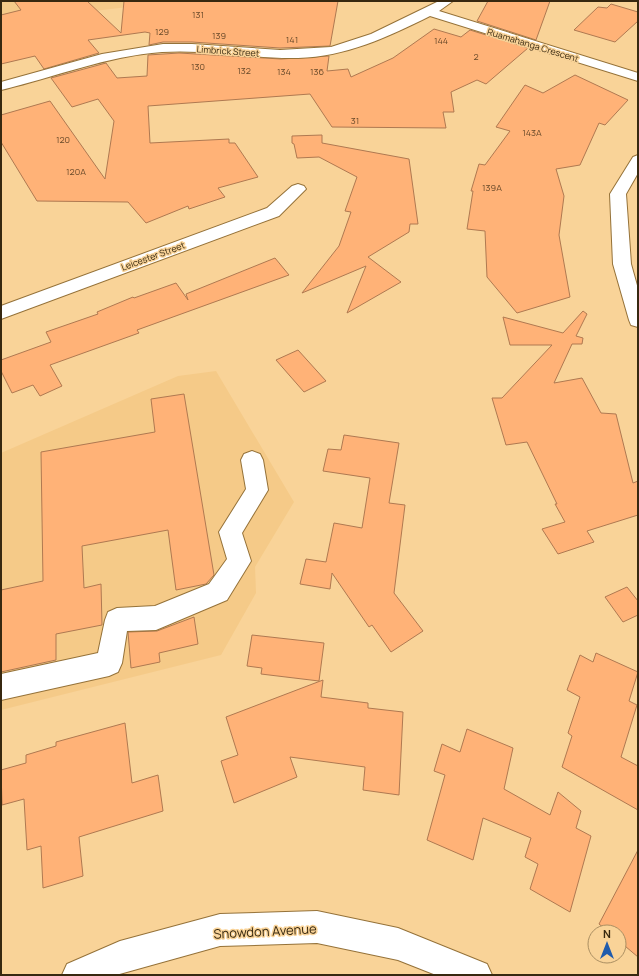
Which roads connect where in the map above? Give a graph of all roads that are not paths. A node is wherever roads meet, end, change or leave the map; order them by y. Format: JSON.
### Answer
{"nodes":[{"id":1,"x":447,"y":1,"type":"edge"},
{"id":2,"x":428,"y":12,"type":"junction"},
{"id":3,"x":638,"y":78,"type":"edge"},
{"id":4,"x":1,"y":86,"type":"edge"},
{"id":5,"x":638,"y":160,"type":"edge"},
{"id":6,"x":298,"y":189,"type":"dead end"},
{"id":7,"x":1,"y":313,"type":"edge"},
{"id":8,"x":638,"y":320,"type":"edge"},
{"id":9,"x":252,"y":460,"type":"dead end"},
{"id":10,"x":1,"y":687,"type":"edge"},
{"id":11,"x":78,"y":975,"type":"edge"},
{"id":12,"x":476,"y":975,"type":"edge"}],
"edges":[{"from":1,"to":2,"type":"street","name":"Limbrick Street"},
{"from":2,"to":3,"type":"street","name":"Ruamahanga Crescent"},
{"from":2,"to":4,"type":"street","name":"Limbrick Street"},
{"from":5,"to":8,"type":"street"},
{"from":6,"to":7,"type":"street","name":"Leicester Street"},
{"from":9,"to":10,"type":"street"},
{"from":11,"to":12,"type":"street","name":"Snowdon Avenue"}]}
